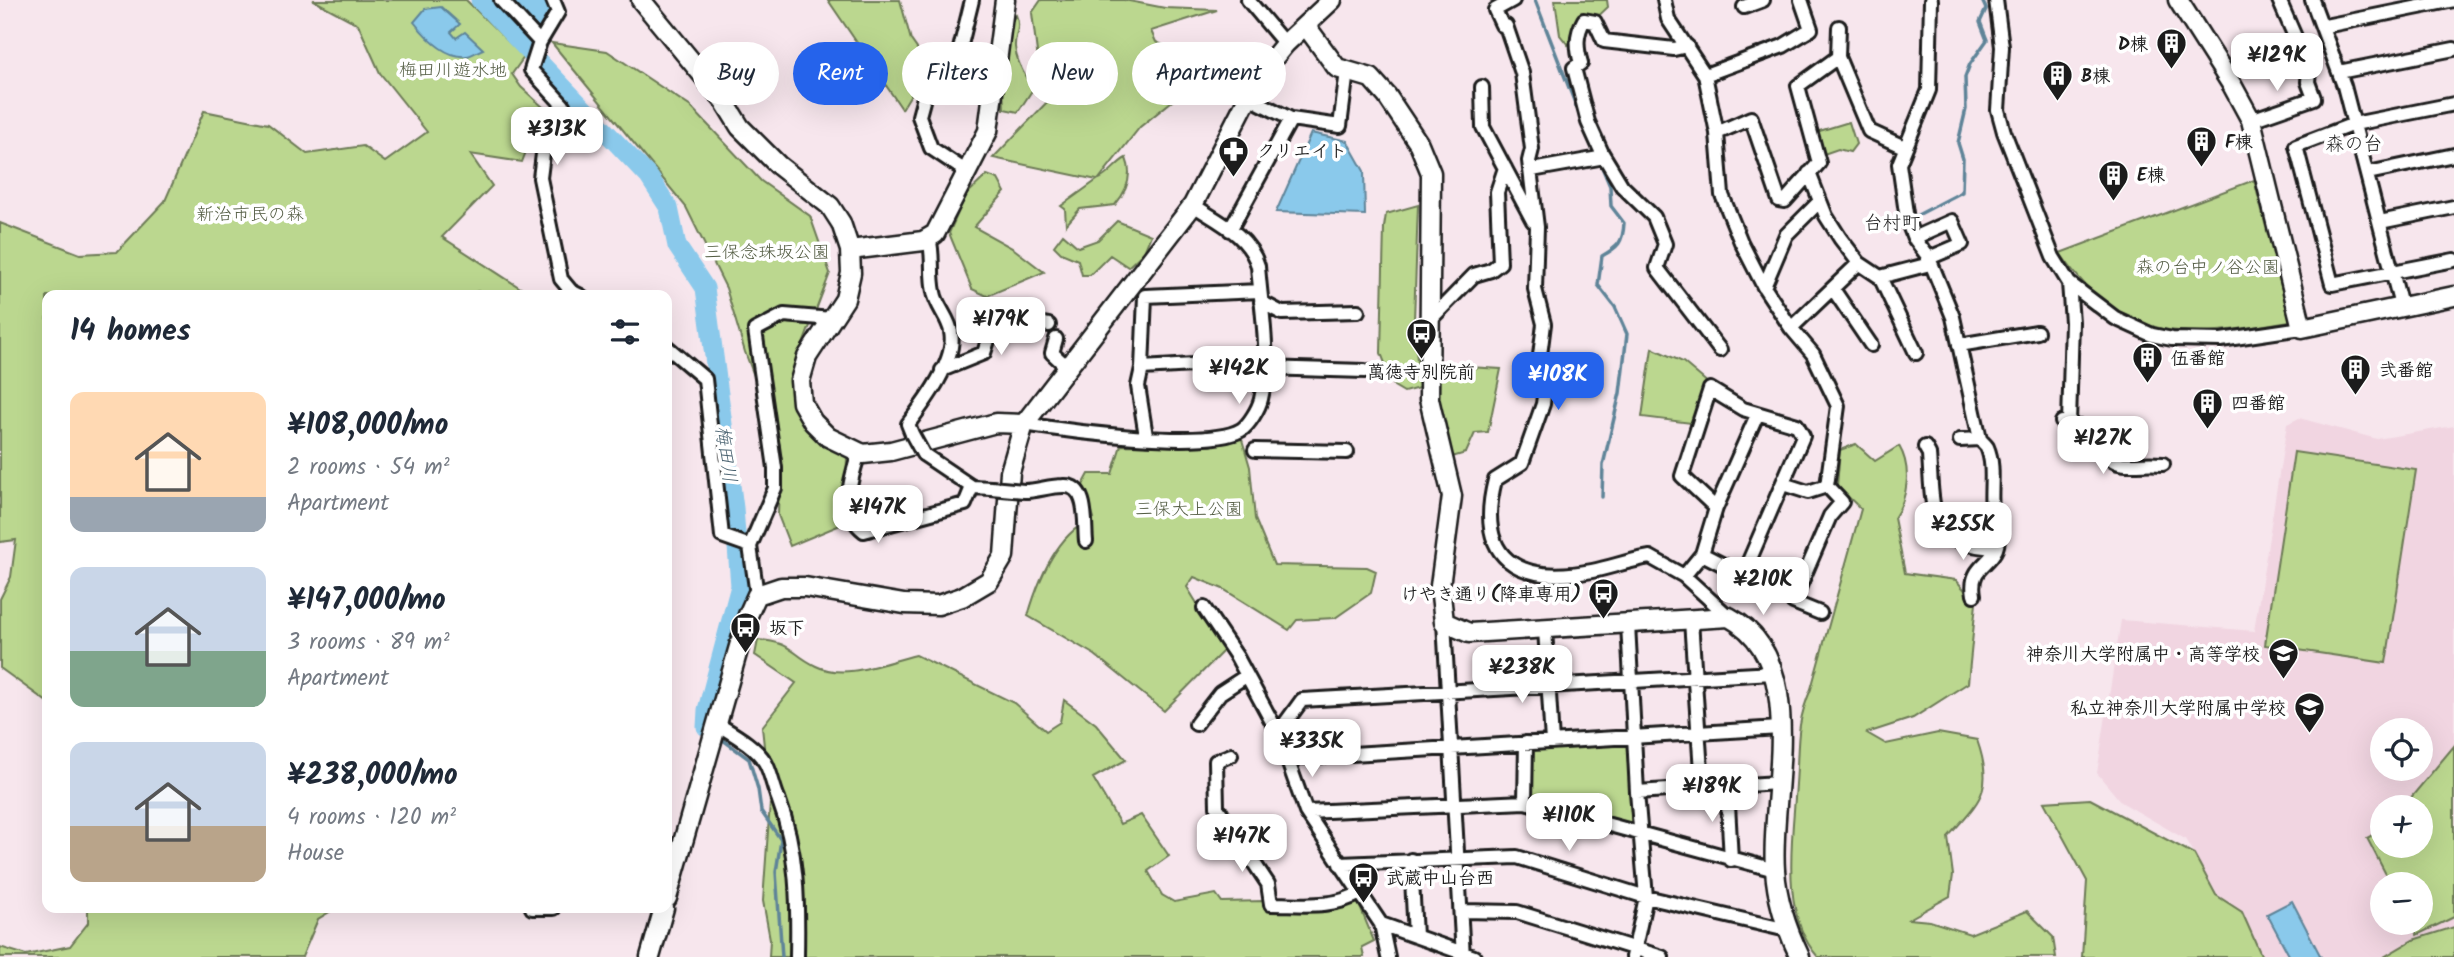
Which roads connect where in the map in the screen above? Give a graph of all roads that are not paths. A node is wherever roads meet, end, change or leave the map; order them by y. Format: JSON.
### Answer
{"nodes":[{"id":1,"x":501,"y":0,"type":"edge"},
{"id":2,"x":553,"y":0,"type":"edge"},
{"id":3,"x":640,"y":0,"type":"edge"},
{"id":4,"x":972,"y":0,"type":"edge"},
{"id":5,"x":1005,"y":0,"type":"edge"},
{"id":6,"x":1248,"y":0,"type":"edge"},
{"id":7,"x":1332,"y":0,"type":"edge"},
{"id":8,"x":1513,"y":0,"type":"edge"},
{"id":9,"x":1664,"y":0,"type":"edge"},
{"id":10,"x":1801,"y":0,"type":"edge"},
{"id":11,"x":1931,"y":0,"type":"edge"},
{"id":12,"x":1996,"y":0,"type":"edge"},
{"id":13,"x":2178,"y":0,"type":"edge"},
{"id":14,"x":2279,"y":0,"type":"edge"},
{"id":15,"x":2312,"y":0,"type":"edge"},
{"id":16,"x":2454,"y":0,"type":"edge"},
{"id":17,"x":1764,"y":1,"type":"edge"},
{"id":18,"x":1744,"y":7,"type":"dead end"},
{"id":19,"x":1306,"y":26,"type":"junction"},
{"id":20,"x":2325,"y":26,"type":"junction"},
{"id":21,"x":1839,"y":27,"type":"dead end"},
{"id":22,"x":1283,"y":42,"type":"edge"},
{"id":23,"x":540,"y":43,"type":"junction"},
{"id":24,"x":1286,"y":43,"type":"edge"},
{"id":25,"x":1687,"y":46,"type":"junction"},
{"id":26,"x":2454,"y":49,"type":"edge"},
{"id":27,"x":1838,"y":57,"type":"junction"},
{"id":28,"x":1348,"y":71,"type":"junction"},
{"id":29,"x":2339,"y":72,"type":"junction"},
{"id":30,"x":1705,"y":75,"type":"junction"},
{"id":31,"x":1482,"y":87,"type":"dead end"},
{"id":32,"x":2454,"y":104,"type":"edge"},
{"id":33,"x":1244,"y":105,"type":"edge"},
{"id":34,"x":1263,"y":105,"type":"edge"},
{"id":35,"x":1291,"y":120,"type":"junction"},
{"id":36,"x":2251,"y":120,"type":"junction"},
{"id":37,"x":2354,"y":124,"type":"junction"},
{"id":38,"x":1717,"y":133,"type":"junction"},
{"id":39,"x":1904,"y":147,"type":"junction"},
{"id":40,"x":1602,"y":153,"type":"junction"},
{"id":41,"x":2454,"y":155,"type":"edge"},
{"id":42,"x":1505,"y":168,"type":"junction"},
{"id":43,"x":1532,"y":170,"type":"junction"},
{"id":44,"x":967,"y":172,"type":"junction"},
{"id":45,"x":1809,"y":173,"type":"junction"},
{"id":46,"x":2368,"y":173,"type":"junction"},
{"id":47,"x":1820,"y":201,"type":"junction"},
{"id":48,"x":1194,"y":205,"type":"junction"},
{"id":49,"x":2454,"y":207,"type":"edge"},
{"id":50,"x":2380,"y":222,"type":"junction"},
{"id":51,"x":1537,"y":228,"type":"junction"},
{"id":52,"x":1230,"y":230,"type":"junction"},
{"id":53,"x":929,"y":237,"type":"junction"},
{"id":54,"x":1914,"y":238,"type":"junction"},
{"id":55,"x":850,"y":250,"type":"junction"},
{"id":56,"x":1929,"y":258,"type":"junction"},
{"id":57,"x":2454,"y":260,"type":"edge"},
{"id":58,"x":1859,"y":263,"type":"junction"},
{"id":59,"x":2392,"y":272,"type":"junction"},
{"id":60,"x":1880,"y":277,"type":"junction"},
{"id":61,"x":2069,"y":283,"type":"junction"},
{"id":62,"x":1764,"y":287,"type":"junction"},
{"id":63,"x":1833,"y":289,"type":"junction"},
{"id":64,"x":570,"y":290,"type":"edge"},
{"id":65,"x":2454,"y":296,"type":"edge"},
{"id":66,"x":1260,"y":297,"type":"junction"},
{"id":67,"x":2401,"y":306,"type":"junction"},
{"id":68,"x":1358,"y":311,"type":"dead end"},
{"id":69,"x":832,"y":319,"type":"junction"},
{"id":70,"x":1428,"y":324,"type":"junction"},
{"id":71,"x":1049,"y":325,"type":"dead end"},
{"id":72,"x":1791,"y":328,"type":"junction"},
{"id":73,"x":2302,"y":328,"type":"junction"},
{"id":74,"x":2037,"y":332,"type":"dead end"},
{"id":75,"x":1056,"y":339,"type":"dead end"},
{"id":76,"x":1871,"y":345,"type":"dead end"},
{"id":77,"x":1959,"y":345,"type":"junction"},
{"id":78,"x":1720,"y":350,"type":"dead end"},
{"id":79,"x":672,"y":351,"type":"edge"},
{"id":80,"x":1916,"y":353,"type":"dead end"},
{"id":81,"x":1263,"y":364,"type":"junction"},
{"id":82,"x":1068,"y":368,"type":"junction"},
{"id":83,"x":1142,"y":368,"type":"junction"},
{"id":84,"x":942,"y":370,"type":"junction"},
{"id":85,"x":1365,"y":371,"type":"dead end"},
{"id":86,"x":1757,"y":415,"type":"junction"},
{"id":87,"x":1024,"y":424,"type":"junction"},
{"id":88,"x":1146,"y":436,"type":"junction"},
{"id":89,"x":1980,"y":439,"type":"junction"},
{"id":90,"x":1960,"y":440,"type":"dead end"},
{"id":91,"x":1925,"y":447,"type":"dead end"},
{"id":92,"x":1255,"y":450,"type":"dead end"},
{"id":93,"x":1347,"y":452,"type":"dead end"},
{"id":94,"x":859,"y":453,"type":"junction"},
{"id":95,"x":2163,"y":464,"type":"dead end"},
{"id":96,"x":1783,"y":484,"type":"junction"},
{"id":97,"x":1827,"y":486,"type":"junction"},
{"id":98,"x":972,"y":488,"type":"junction"},
{"id":99,"x":1716,"y":508,"type":"junction"},
{"id":100,"x":1086,"y":541,"type":"dead end"},
{"id":101,"x":750,"y":547,"type":"junction"},
{"id":102,"x":1996,"y":548,"type":"junction"},
{"id":103,"x":1702,"y":554,"type":"junction"},
{"id":104,"x":1684,"y":576,"type":"junction"},
{"id":105,"x":757,"y":594,"type":"junction"},
{"id":106,"x":1974,"y":595,"type":"dead end"},
{"id":107,"x":1204,"y":608,"type":"dead end"},
{"id":108,"x":1820,"y":612,"type":"dead end"},
{"id":109,"x":1729,"y":617,"type":"junction"},
{"id":110,"x":1691,"y":620,"type":"junction"},
{"id":111,"x":1444,"y":622,"type":"junction"},
{"id":112,"x":1628,"y":624,"type":"junction"},
{"id":113,"x":1545,"y":629,"type":"junction"},
{"id":114,"x":1773,"y":673,"type":"junction"},
{"id":115,"x":1246,"y":676,"type":"junction"},
{"id":116,"x":1695,"y":678,"type":"junction"},
{"id":117,"x":1632,"y":681,"type":"junction"},
{"id":118,"x":1550,"y":687,"type":"junction"},
{"id":119,"x":1448,"y":693,"type":"junction"},
{"id":120,"x":1196,"y":724,"type":"dead end"},
{"id":121,"x":719,"y":725,"type":"junction"},
{"id":122,"x":1780,"y":728,"type":"junction"},
{"id":123,"x":1699,"y":732,"type":"junction"},
{"id":124,"x":1278,"y":733,"type":"junction"},
{"id":125,"x":1633,"y":736,"type":"junction"},
{"id":126,"x":1552,"y":742,"type":"junction"},
{"id":127,"x":1526,"y":743,"type":"junction"},
{"id":128,"x":1451,"y":747,"type":"junction"},
{"id":129,"x":1231,"y":755,"type":"dead end"},
{"id":130,"x":1286,"y":758,"type":"junction"},
{"id":131,"x":1778,"y":783,"type":"junction"},
{"id":132,"x":1727,"y":786,"type":"junction"},
{"id":133,"x":1702,"y":787,"type":"junction"},
{"id":134,"x":1637,"y":792,"type":"junction"},
{"id":135,"x":1455,"y":802,"type":"junction"},
{"id":136,"x":1525,"y":802,"type":"junction"},
{"id":137,"x":1306,"y":811,"type":"junction"},
{"id":138,"x":1642,"y":836,"type":"junction"},
{"id":139,"x":1457,"y":858,"type":"junction"},
{"id":140,"x":1411,"y":860,"type":"junction"},
{"id":141,"x":1731,"y":860,"type":"junction"},
{"id":142,"x":1340,"y":864,"type":"junction"},
{"id":143,"x":1775,"y":870,"type":"junction"},
{"id":144,"x":672,"y":881,"type":"edge"},
{"id":145,"x":1360,"y":893,"type":"junction"},
{"id":146,"x":1646,"y":897,"type":"junction"},
{"id":147,"x":1462,"y":911,"type":"junction"},
{"id":148,"x":663,"y":913,"type":"edge"},
{"id":149,"x":1381,"y":924,"type":"junction"},
{"id":150,"x":1787,"y":929,"type":"junction"},
{"id":151,"x":1415,"y":936,"type":"junction"},
{"id":152,"x":1634,"y":954,"type":"edge"},
{"id":153,"x":1467,"y":956,"type":"edge"},
{"id":154,"x":650,"y":957,"type":"edge"},
{"id":155,"x":797,"y":957,"type":"edge"},
{"id":156,"x":1388,"y":957,"type":"edge"},
{"id":157,"x":1662,"y":957,"type":"edge"},
{"id":158,"x":1800,"y":957,"type":"edge"}],
"edges":[{"from":1,"to":23,"type":"street"},
{"from":2,"to":23,"type":"street"},
{"from":3,"to":55,"type":"street"},
{"from":4,"to":44,"type":"street"},
{"from":5,"to":44,"type":"street"},
{"from":6,"to":22,"type":"street"},
{"from":7,"to":19,"type":"street"},
{"from":8,"to":43,"type":"street"},
{"from":9,"to":25,"type":"street"},
{"from":10,"to":30,"type":"street"},
{"from":11,"to":39,"type":"street"},
{"from":12,"to":61,"type":"street"},
{"from":13,"to":36,"type":"street"},
{"from":14,"to":36,"type":"street"},
{"from":15,"to":20,"type":"street"},
{"from":16,"to":20,"type":"street"},
{"from":17,"to":18,"type":"street"},
{"from":19,"to":24,"type":"street"},
{"from":19,"to":28,"type":"street"},
{"from":20,"to":29,"type":"street"},
{"from":21,"to":27,"type":"street"},
{"from":23,"to":64,"type":"street"},
{"from":25,"to":30,"type":"street"},
{"from":25,"to":40,"type":"street"},
{"from":26,"to":29,"type":"street"},
{"from":27,"to":39,"type":"street"},
{"from":27,"to":45,"type":"street"},
{"from":28,"to":35,"type":"street"},
{"from":28,"to":70,"type":"street"},
{"from":29,"to":37,"type":"street"},
{"from":30,"to":38,"type":"street"},
{"from":31,"to":42,"type":"street"},
{"from":32,"to":37,"type":"street"},
{"from":33,"to":48,"type":"street"},
{"from":34,"to":35,"type":"street"},
{"from":35,"to":52,"type":"street"},
{"from":36,"to":73,"type":"street"},
{"from":37,"to":46,"type":"street"},
{"from":37,"to":59,"type":"street"},
{"from":38,"to":45,"type":"street"},
{"from":38,"to":62,"type":"street"},
{"from":39,"to":54,"type":"street"},
{"from":40,"to":43,"type":"street"},
{"from":40,"to":78,"type":"street"},
{"from":41,"to":46,"type":"street"},
{"from":42,"to":51,"type":"street"},
{"from":42,"to":70,"type":"street"},
{"from":43,"to":51,"type":"street"},
{"from":44,"to":53,"type":"street"},
{"from":45,"to":47,"type":"street"},
{"from":46,"to":50,"type":"street"},
{"from":47,"to":58,"type":"street"},
{"from":47,"to":62,"type":"street"},
{"from":48,"to":52,"type":"street"},
{"from":48,"to":82,"type":"street"},
{"from":49,"to":50,"type":"street"},
{"from":50,"to":59,"type":"street"},
{"from":51,"to":104,"type":"street"},
{"from":52,"to":66,"type":"street"},
{"from":53,"to":55,"type":"street"},
{"from":53,"to":84,"type":"street"},
{"from":54,"to":56,"type":"street"},
{"from":54,"to":56,"type":"street"},
{"from":55,"to":69,"type":"street"},
{"from":56,"to":60,"type":"street"},
{"from":56,"to":77,"type":"street"},
{"from":57,"to":59,"type":"street"},
{"from":58,"to":60,"type":"street"},
{"from":58,"to":63,"type":"street"},
{"from":59,"to":67,"type":"street"},
{"from":60,"to":80,"type":"street"},
{"from":61,"to":73,"type":"street"},
{"from":61,"to":95,"type":"street"},
{"from":62,"to":72,"type":"street"},
{"from":63,"to":72,"type":"street"},
{"from":63,"to":76,"type":"street"},
{"from":65,"to":67,"type":"street"},
{"from":66,"to":68,"type":"street"},
{"from":66,"to":81,"type":"street"},
{"from":66,"to":83,"type":"street"},
{"from":67,"to":73,"type":"street"},
{"from":69,"to":94,"type":"street"},
{"from":69,"to":101,"type":"street"},
{"from":70,"to":111,"type":"street"},
{"from":71,"to":84,"type":"street"},
{"from":72,"to":97,"type":"street"},
{"from":74,"to":77,"type":"street"},
{"from":75,"to":82,"type":"street"},
{"from":77,"to":89,"type":"street"},
{"from":79,"to":101,"type":"street"},
{"from":81,"to":83,"type":"street"},
{"from":81,"to":85,"type":"street"},
{"from":81,"to":88,"type":"street"},
{"from":82,"to":87,"type":"street"},
{"from":83,"to":88,"type":"street"},
{"from":84,"to":98,"type":"street","bridge":true},
{"from":86,"to":96,"type":"street"},
{"from":86,"to":99,"type":"street"},
{"from":86,"to":99,"type":"street"},
{"from":87,"to":88,"type":"street"},
{"from":87,"to":94,"type":"street"},
{"from":87,"to":105,"type":"street"},
{"from":89,"to":90,"type":"street"},
{"from":89,"to":102,"type":"street"},
{"from":91,"to":102,"type":"street"},
{"from":92,"to":93,"type":"street"},
{"from":94,"to":98,"type":"street"},
{"from":96,"to":97,"type":"street"},
{"from":96,"to":103,"type":"street"},
{"from":97,"to":108,"type":"street"},
{"from":98,"to":100,"type":"street","bridge":true},
{"from":99,"to":103,"type":"street"},
{"from":101,"to":105,"type":"street"},
{"from":102,"to":106,"type":"street"},
{"from":103,"to":104,"type":"street"},
{"from":104,"to":109,"type":"street"},
{"from":105,"to":121,"type":"street"},
{"from":107,"to":115,"type":"street"},
{"from":109,"to":110,"type":"street"},
{"from":109,"to":114,"type":"street"},
{"from":110,"to":112,"type":"street"},
{"from":110,"to":116,"type":"street"},
{"from":111,"to":113,"type":"street"},
{"from":111,"to":119,"type":"street"},
{"from":112,"to":113,"type":"street"},
{"from":112,"to":117,"type":"street"},
{"from":113,"to":118,"type":"street"},
{"from":114,"to":116,"type":"street"},
{"from":114,"to":122,"type":"street"},
{"from":115,"to":120,"type":"street"},
{"from":115,"to":124,"type":"street"},
{"from":116,"to":117,"type":"street"},
{"from":116,"to":123,"type":"street"},
{"from":117,"to":118,"type":"street"},
{"from":117,"to":125,"type":"street"},
{"from":118,"to":119,"type":"street"},
{"from":118,"to":126,"type":"street"},
{"from":119,"to":124,"type":"street"},
{"from":119,"to":128,"type":"street"},
{"from":121,"to":144,"type":"street"},
{"from":121,"to":155,"type":"street"},
{"from":122,"to":123,"type":"street"},
{"from":122,"to":131,"type":"street"},
{"from":123,"to":125,"type":"street"},
{"from":123,"to":133,"type":"street"},
{"from":124,"to":130,"type":"street"},
{"from":125,"to":126,"type":"street"},
{"from":125,"to":134,"type":"street"},
{"from":126,"to":127,"type":"street"},
{"from":127,"to":128,"type":"street"},
{"from":127,"to":136,"type":"street"},
{"from":128,"to":130,"type":"street"},
{"from":128,"to":135,"type":"street"},
{"from":129,"to":145,"type":"street"},
{"from":130,"to":137,"type":"street"},
{"from":131,"to":132,"type":"street"},
{"from":131,"to":143,"type":"street"},
{"from":132,"to":133,"type":"street"},
{"from":132,"to":141,"type":"street"},
{"from":133,"to":134,"type":"street"},
{"from":134,"to":138,"type":"street"},
{"from":135,"to":136,"type":"street"},
{"from":135,"to":137,"type":"street"},
{"from":135,"to":139,"type":"street"},
{"from":136,"to":138,"type":"street"},
{"from":137,"to":142,"type":"street"},
{"from":138,"to":141,"type":"street"},
{"from":138,"to":146,"type":"street"},
{"from":139,"to":140,"type":"street"},
{"from":139,"to":146,"type":"street"},
{"from":139,"to":147,"type":"street"},
{"from":140,"to":142,"type":"street"},
{"from":140,"to":151,"type":"street"},
{"from":141,"to":143,"type":"street"},
{"from":142,"to":145,"type":"street"},
{"from":143,"to":150,"type":"street"},
{"from":145,"to":149,"type":"street"},
{"from":146,"to":150,"type":"street"},
{"from":146,"to":152,"type":"street"},
{"from":147,"to":152,"type":"street"},
{"from":147,"to":153,"type":"street"},
{"from":148,"to":154,"type":"street"},
{"from":149,"to":151,"type":"street"},
{"from":149,"to":156,"type":"street"},
{"from":150,"to":158,"type":"street"},
{"from":151,"to":153,"type":"street"},
{"from":152,"to":157,"type":"street"}]}
